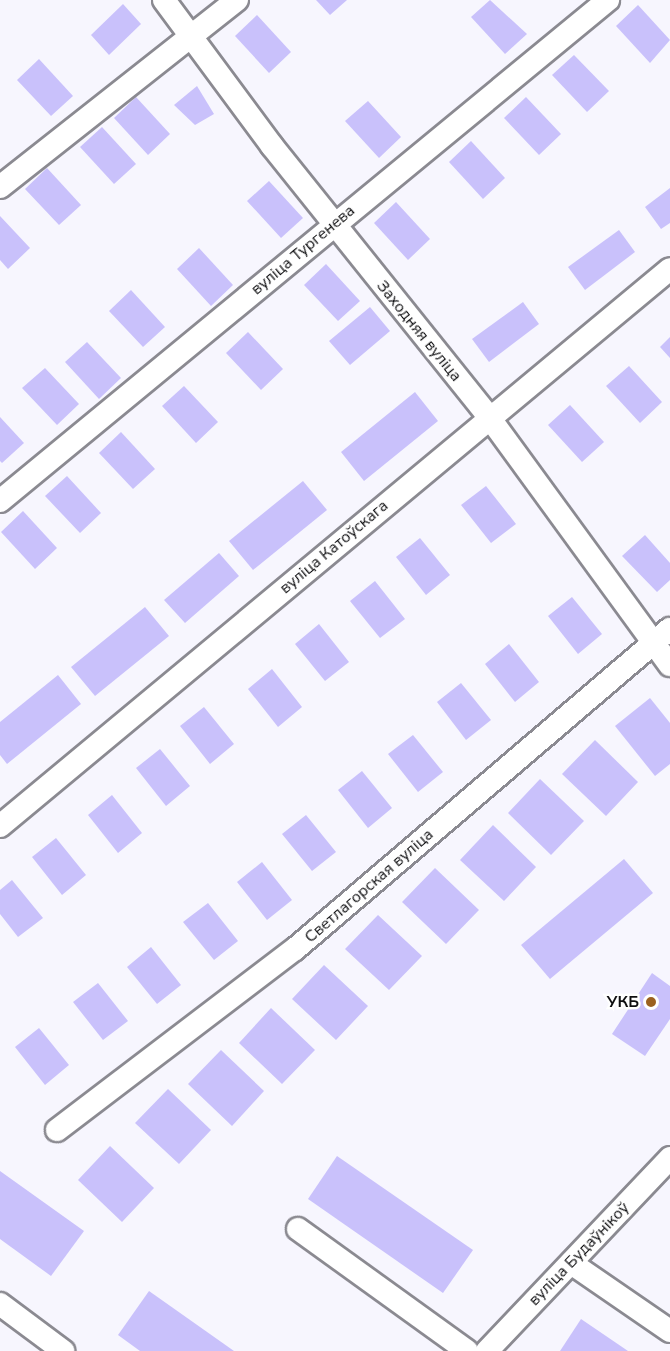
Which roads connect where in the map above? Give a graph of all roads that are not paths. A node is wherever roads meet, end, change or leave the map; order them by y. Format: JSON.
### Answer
{"nodes":[{"id":1,"x":164,"y":0,"type":"edge"},
{"id":2,"x":237,"y":0,"type":"edge"},
{"id":3,"x":608,"y":0,"type":"edge"},
{"id":4,"x":194,"y":36,"type":"junction"},
{"id":5,"x":0,"y":187,"type":"edge"},
{"id":6,"x":334,"y":225,"type":"junction"},
{"id":7,"x":670,"y":269,"type":"edge"},
{"id":8,"x":489,"y":417,"type":"junction"},
{"id":9,"x":0,"y":501,"type":"edge"},
{"id":10,"x":662,"y":636,"type":"edge"},
{"id":11,"x":670,"y":665,"type":"edge"},
{"id":12,"x":0,"y":826,"type":"edge"},
{"id":13,"x":57,"y":1130,"type":"dead end"},
{"id":14,"x":670,"y":1158,"type":"edge"},
{"id":15,"x":298,"y":1229,"type":"dead end"},
{"id":16,"x":572,"y":1263,"type":"junction"},
{"id":17,"x":0,"y":1304,"type":"edge"},
{"id":18,"x":670,"y":1331,"type":"edge"},
{"id":19,"x":63,"y":1351,"type":"edge"},
{"id":20,"x":467,"y":1351,"type":"edge"},
{"id":21,"x":487,"y":1351,"type":"edge"}],
"edges":[{"from":1,"to":4,"type":"street","name":"Заходняя вуліца"},
{"from":2,"to":4,"type":"street"},
{"from":3,"to":6,"type":"street","name":"вуліца Тургенева"},
{"from":4,"to":5,"type":"street"},
{"from":4,"to":6,"type":"street","name":"Заходняя вуліца"},
{"from":6,"to":8,"type":"street","name":"Заходняя вуліца"},
{"from":6,"to":9,"type":"street","name":"вуліца Тургенева"},
{"from":7,"to":8,"type":"street","name":"вуліца Катоўскага"},
{"from":8,"to":10,"type":"street","name":"Заходняя вуліца"},
{"from":8,"to":12,"type":"street","name":"вуліца Катоўскага"},
{"from":10,"to":11,"type":"street","name":"Заходняя вуліца"},
{"from":10,"to":13,"type":"street","name":"Светлагорская вуліца"},
{"from":14,"to":16,"type":"street","name":"вуліца Будаўнікоў"},
{"from":15,"to":20,"type":"street"},
{"from":16,"to":18,"type":"street"},
{"from":16,"to":21,"type":"street","name":"вуліца Будаўнікоў"},
{"from":17,"to":19,"type":"street"}]}
